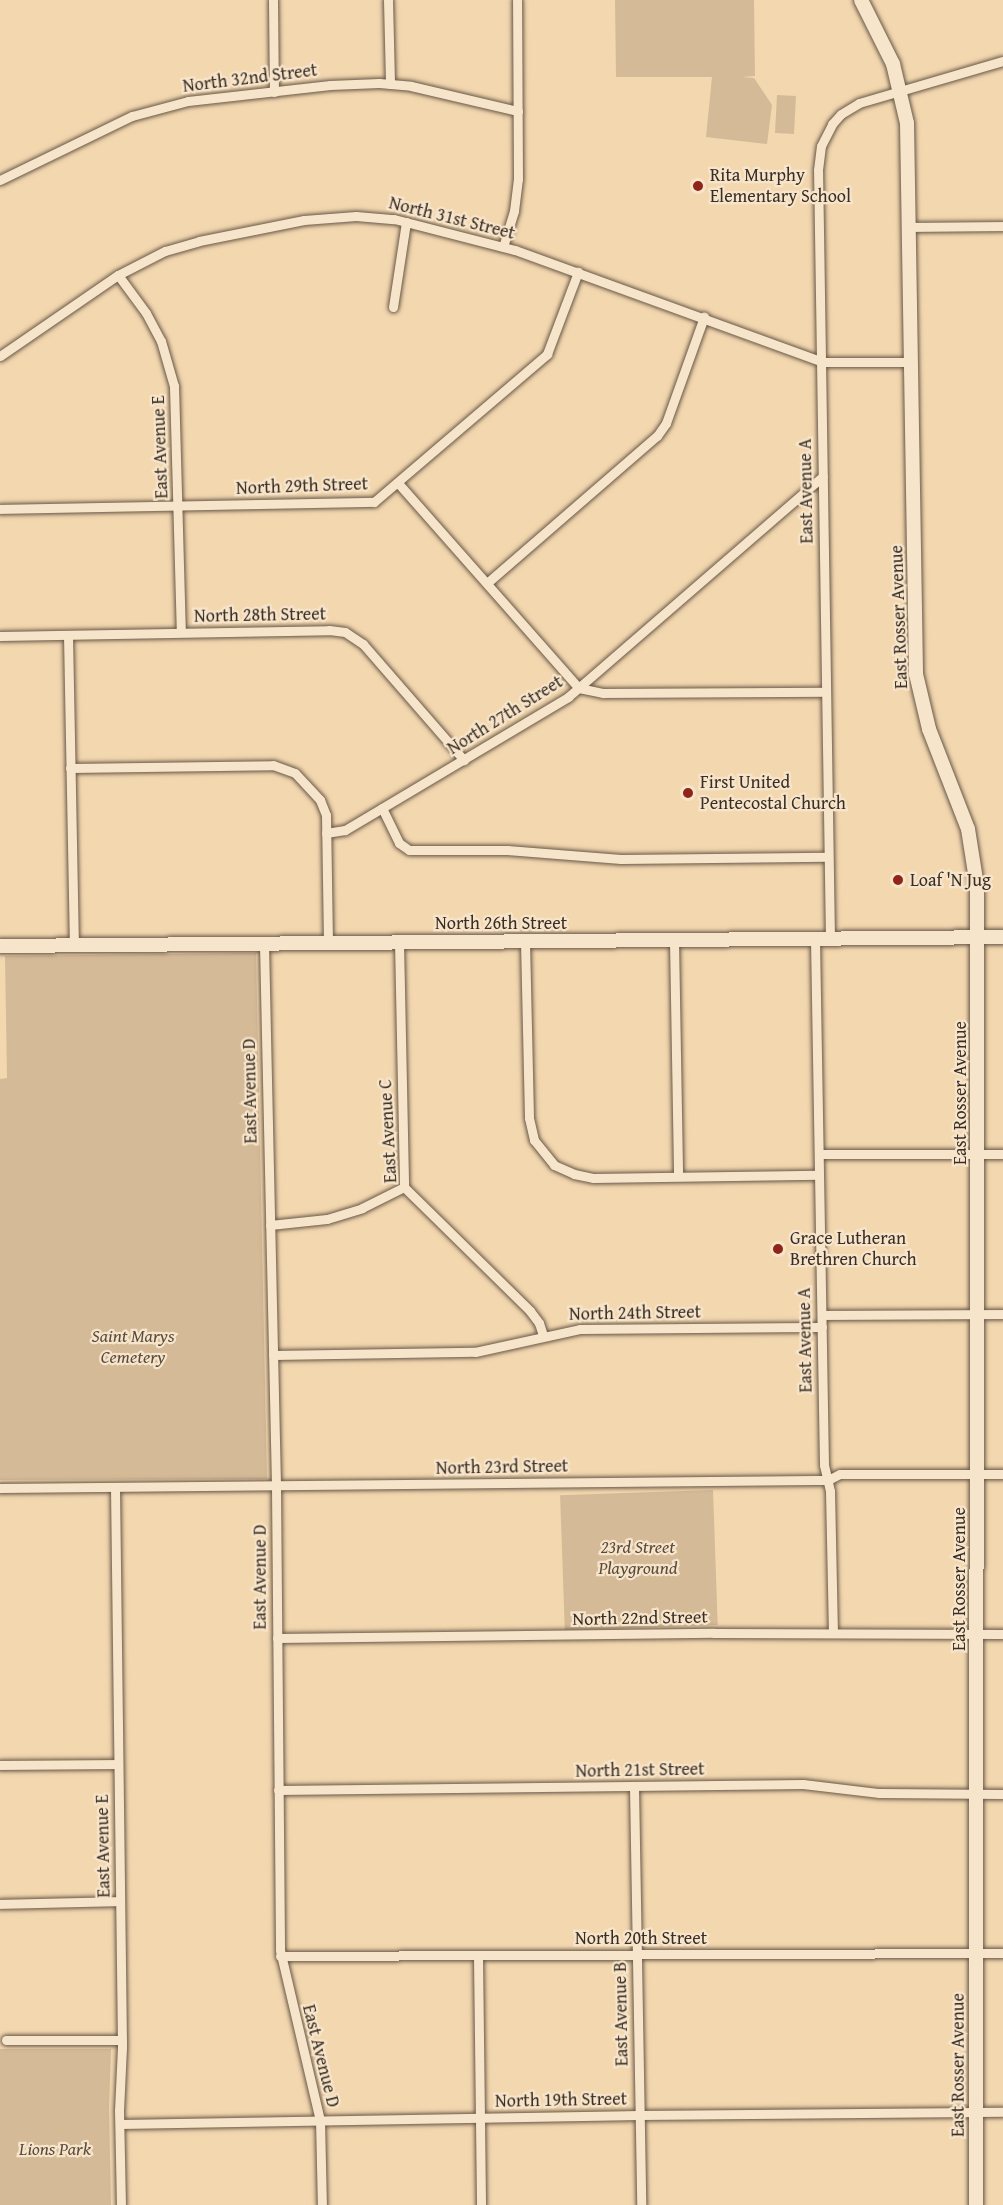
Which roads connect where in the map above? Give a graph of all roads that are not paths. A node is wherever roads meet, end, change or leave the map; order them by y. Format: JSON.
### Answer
{"nodes":[{"id":1,"x":273,"y":0,"type":"edge"},
{"id":2,"x":388,"y":0,"type":"edge"},
{"id":3,"x":517,"y":0,"type":"edge"},
{"id":4,"x":861,"y":0,"type":"edge"},
{"id":5,"x":1003,"y":61,"type":"edge"},
{"id":6,"x":390,"y":84,"type":"junction"},
{"id":7,"x":901,"y":90,"type":"junction"},
{"id":8,"x":274,"y":92,"type":"junction"},
{"id":9,"x":518,"y":111,"type":"junction"},
{"id":10,"x":0,"y":180,"type":"edge"},
{"id":11,"x":406,"y":222,"type":"junction"},
{"id":12,"x":909,"y":226,"type":"junction"},
{"id":13,"x":1003,"y":226,"type":"edge"},
{"id":14,"x":503,"y":247,"type":"junction"},
{"id":15,"x":578,"y":272,"type":"junction"},
{"id":16,"x":118,"y":275,"type":"junction"},
{"id":17,"x":393,"y":307,"type":"dead end"},
{"id":18,"x":704,"y":318,"type":"junction"},
{"id":19,"x":0,"y":356,"type":"edge"},
{"id":20,"x":822,"y":362,"type":"junction"},
{"id":21,"x":911,"y":362,"type":"junction"},
{"id":22,"x":822,"y":476,"type":"junction"},
{"id":23,"x":398,"y":483,"type":"junction"},
{"id":24,"x":179,"y":506,"type":"junction"},
{"id":25,"x":0,"y":509,"type":"edge"},
{"id":26,"x":487,"y":583,"type":"junction"},
{"id":27,"x":181,"y":632,"type":"junction"},
{"id":28,"x":68,"y":635,"type":"junction"},
{"id":29,"x":0,"y":636,"type":"edge"},
{"id":30,"x":579,"y":688,"type":"junction"},
{"id":31,"x":826,"y":692,"type":"junction"},
{"id":32,"x":464,"y":760,"type":"junction"},
{"id":33,"x":70,"y":768,"type":"junction"},
{"id":34,"x":382,"y":808,"type":"junction"},
{"id":35,"x":326,"y":833,"type":"junction"},
{"id":36,"x":828,"y":857,"type":"junction"},
{"id":37,"x":979,"y":937,"type":"junction"},
{"id":38,"x":1003,"y":937,"type":"edge"},
{"id":39,"x":823,"y":939,"type":"junction"},
{"id":40,"x":674,"y":940,"type":"junction"},
{"id":41,"x":525,"y":941,"type":"junction"},
{"id":42,"x":399,"y":942,"type":"junction"},
{"id":43,"x":328,"y":943,"type":"junction"},
{"id":44,"x":264,"y":944,"type":"junction"},
{"id":45,"x":74,"y":945,"type":"junction"},
{"id":46,"x":0,"y":946,"type":"edge"},
{"id":47,"x":819,"y":1154,"type":"junction"},
{"id":48,"x":1003,"y":1154,"type":"edge"},
{"id":49,"x":977,"y":1155,"type":"junction"},
{"id":50,"x":819,"y":1175,"type":"junction"},
{"id":51,"x":678,"y":1176,"type":"junction"},
{"id":52,"x":404,"y":1187,"type":"junction"},
{"id":53,"x":270,"y":1225,"type":"junction"},
{"id":54,"x":822,"y":1314,"type":"junction"},
{"id":55,"x":977,"y":1314,"type":"junction"},
{"id":56,"x":1003,"y":1314,"type":"edge"},
{"id":57,"x":822,"y":1327,"type":"junction"},
{"id":58,"x":543,"y":1335,"type":"junction"},
{"id":59,"x":273,"y":1355,"type":"junction"},
{"id":60,"x":977,"y":1474,"type":"junction"},
{"id":61,"x":1003,"y":1474,"type":"edge"},
{"id":62,"x":828,"y":1480,"type":"junction"},
{"id":63,"x":276,"y":1486,"type":"junction"},
{"id":64,"x":115,"y":1487,"type":"junction"},
{"id":65,"x":0,"y":1488,"type":"edge"},
{"id":66,"x":833,"y":1633,"type":"junction"},
{"id":67,"x":977,"y":1634,"type":"junction"},
{"id":68,"x":1003,"y":1634,"type":"edge"},
{"id":69,"x":277,"y":1638,"type":"junction"},
{"id":70,"x":118,"y":1764,"type":"junction"},
{"id":71,"x":0,"y":1765,"type":"edge"},
{"id":72,"x":634,"y":1786,"type":"junction"},
{"id":73,"x":278,"y":1790,"type":"junction"},
{"id":74,"x":976,"y":1794,"type":"junction"},
{"id":75,"x":1003,"y":1794,"type":"edge"},
{"id":76,"x":120,"y":1901,"type":"junction"},
{"id":77,"x":0,"y":1904,"type":"edge"},
{"id":78,"x":976,"y":1953,"type":"junction"},
{"id":79,"x":1003,"y":1953,"type":"edge"},
{"id":80,"x":637,"y":1955,"type":"junction"},
{"id":81,"x":280,"y":1956,"type":"junction"},
{"id":82,"x":478,"y":1956,"type":"junction"},
{"id":83,"x":6,"y":2040,"type":"dead end"},
{"id":84,"x":122,"y":2040,"type":"junction"},
{"id":85,"x":976,"y":2112,"type":"junction"},
{"id":86,"x":1003,"y":2112,"type":"edge"},
{"id":87,"x":639,"y":2115,"type":"junction"},
{"id":88,"x":480,"y":2118,"type":"junction"},
{"id":89,"x":321,"y":2120,"type":"junction"},
{"id":90,"x":120,"y":2124,"type":"junction"},
{"id":91,"x":121,"y":2205,"type":"edge"},
{"id":92,"x":322,"y":2205,"type":"edge"},
{"id":93,"x":481,"y":2205,"type":"edge"},
{"id":94,"x":641,"y":2205,"type":"edge"},
{"id":95,"x":976,"y":2205,"type":"edge"}],
"edges":[{"from":1,"to":8,"type":"street"},
{"from":2,"to":6,"type":"street"},
{"from":3,"to":9,"type":"street"},
{"from":4,"to":7,"type":"street","name":"East Rosser Avenue"},
{"from":5,"to":7,"type":"street","name":"East Avenue A"},
{"from":6,"to":8,"type":"street","name":"North 32nd Street"},
{"from":6,"to":9,"type":"street","name":"North 32nd Street"},
{"from":7,"to":12,"type":"street","name":"East Rosser Avenue"},
{"from":7,"to":20,"type":"street","name":"East Avenue A"},
{"from":8,"to":10,"type":"street","name":"North 32nd Street"},
{"from":9,"to":14,"type":"street"},
{"from":11,"to":14,"type":"street","name":"North 31st Street"},
{"from":11,"to":16,"type":"street","name":"North 31st Street"},
{"from":11,"to":17,"type":"street"},
{"from":12,"to":13,"type":"street"},
{"from":12,"to":21,"type":"street","name":"East Rosser Avenue"},
{"from":14,"to":15,"type":"street","name":"North 31st Street"},
{"from":15,"to":18,"type":"street","name":"North 31st Street"},
{"from":15,"to":23,"type":"street"},
{"from":16,"to":19,"type":"street","name":"North 31st Street"},
{"from":16,"to":24,"type":"street","name":"East Avenue E"},
{"from":18,"to":20,"type":"street","name":"North 31st Street"},
{"from":18,"to":26,"type":"street"},
{"from":20,"to":21,"type":"street","name":"North 31st Street"},
{"from":20,"to":22,"type":"street","name":"East Avenue A"},
{"from":21,"to":37,"type":"street","name":"East Rosser Avenue"},
{"from":22,"to":30,"type":"street"},
{"from":22,"to":31,"type":"street","name":"East Avenue A"},
{"from":23,"to":24,"type":"street","name":"North 29th Street"},
{"from":23,"to":26,"type":"street"},
{"from":24,"to":25,"type":"street","name":"North 29th Street"},
{"from":24,"to":27,"type":"street","name":"East Avenue E"},
{"from":26,"to":30,"type":"street"},
{"from":27,"to":28,"type":"street","name":"North 28th Street"},
{"from":27,"to":32,"type":"street","name":"North 28th Street"},
{"from":28,"to":29,"type":"street","name":"North 28th Street"},
{"from":28,"to":33,"type":"street"},
{"from":30,"to":31,"type":"street","name":"North 27th Street"},
{"from":30,"to":32,"type":"street","name":"North 27th Street"},
{"from":31,"to":36,"type":"street","name":"East Avenue A"},
{"from":32,"to":34,"type":"street","name":"North 27th Street"},
{"from":33,"to":35,"type":"street"},
{"from":33,"to":45,"type":"street"},
{"from":34,"to":35,"type":"street","name":"North 27th Street"},
{"from":34,"to":36,"type":"street"},
{"from":35,"to":43,"type":"street"},
{"from":36,"to":39,"type":"street","name":"East Avenue A"},
{"from":37,"to":38,"type":"street","name":"North 26th Street"},
{"from":37,"to":39,"type":"street","name":"North 26th Street"},
{"from":37,"to":49,"type":"street","name":"East Rosser Avenue"},
{"from":39,"to":40,"type":"street","name":"North 26th Street"},
{"from":39,"to":47,"type":"street","name":"East Avenue A"},
{"from":40,"to":41,"type":"street","name":"North 26th Street"},
{"from":40,"to":51,"type":"street"},
{"from":41,"to":42,"type":"street","name":"North 26th Street"},
{"from":41,"to":51,"type":"street"},
{"from":42,"to":43,"type":"street","name":"North 26th Street"},
{"from":42,"to":52,"type":"street","name":"East Avenue C"},
{"from":43,"to":44,"type":"street","name":"North 26th Street"},
{"from":44,"to":45,"type":"street","name":"North 26th Street"},
{"from":44,"to":53,"type":"street","name":"East Avenue D"},
{"from":45,"to":46,"type":"street","name":"North 26th Street"},
{"from":47,"to":49,"type":"street"},
{"from":47,"to":50,"type":"street","name":"East Avenue A"},
{"from":48,"to":49,"type":"street"},
{"from":49,"to":55,"type":"street","name":"East Rosser Avenue"},
{"from":50,"to":51,"type":"street"},
{"from":50,"to":54,"type":"street","name":"East Avenue A"},
{"from":52,"to":53,"type":"street"},
{"from":52,"to":58,"type":"street","name":"East Avenue C"},
{"from":53,"to":59,"type":"street","name":"East Avenue D"},
{"from":54,"to":55,"type":"street"},
{"from":54,"to":57,"type":"street","name":"East Avenue A"},
{"from":55,"to":56,"type":"street"},
{"from":55,"to":60,"type":"street","name":"East Rosser Avenue"},
{"from":57,"to":58,"type":"street","name":"North 24th Street"},
{"from":57,"to":62,"type":"street","name":"East Avenue A"},
{"from":58,"to":59,"type":"street","name":"North 24th Street"},
{"from":59,"to":63,"type":"street","name":"East Avenue D"},
{"from":60,"to":61,"type":"street","name":"North 23rd Street"},
{"from":60,"to":62,"type":"street","name":"North 23rd Street"},
{"from":60,"to":67,"type":"street","name":"East Rosser Avenue"},
{"from":62,"to":63,"type":"street","name":"North 23rd Street"},
{"from":62,"to":66,"type":"street","name":"East Avenue A"},
{"from":63,"to":64,"type":"street","name":"North 23rd Street"},
{"from":63,"to":69,"type":"street","name":"East Avenue D"},
{"from":64,"to":65,"type":"street","name":"North 23rd Street"},
{"from":64,"to":70,"type":"street","name":"East Avenue E"},
{"from":66,"to":67,"type":"street","name":"North 22nd Street"},
{"from":66,"to":69,"type":"street","name":"North 22nd Street"},
{"from":67,"to":68,"type":"street","name":"North 22nd Street"},
{"from":67,"to":74,"type":"street","name":"East Rosser Avenue"},
{"from":69,"to":73,"type":"street","name":"East Avenue D"},
{"from":70,"to":71,"type":"street"},
{"from":70,"to":76,"type":"street","name":"East Avenue E"},
{"from":72,"to":73,"type":"street","name":"North 21st Street"},
{"from":72,"to":74,"type":"street","name":"North 21st Street"},
{"from":72,"to":80,"type":"street","name":"East Avenue B"},
{"from":73,"to":81,"type":"street","name":"East Avenue D"},
{"from":74,"to":75,"type":"street","name":"North 21st Street"},
{"from":74,"to":78,"type":"street","name":"East Rosser Avenue"},
{"from":76,"to":77,"type":"street"},
{"from":76,"to":84,"type":"street","name":"East Avenue E"},
{"from":78,"to":79,"type":"street","name":"North 20th Street"},
{"from":78,"to":80,"type":"street","name":"North 20th Street"},
{"from":78,"to":85,"type":"street","name":"East Rosser Avenue"},
{"from":80,"to":82,"type":"street","name":"North 20th Street"},
{"from":80,"to":87,"type":"street","name":"East Avenue B"},
{"from":81,"to":82,"type":"street","name":"North 20th Street"},
{"from":81,"to":89,"type":"street","name":"East Avenue D"},
{"from":82,"to":88,"type":"street"},
{"from":83,"to":84,"type":"street"},
{"from":84,"to":90,"type":"street","name":"East Avenue E"},
{"from":85,"to":86,"type":"street","name":"North 19th Street"},
{"from":85,"to":87,"type":"street","name":"North 19th Street"},
{"from":85,"to":95,"type":"street","name":"East Rosser Avenue"},
{"from":87,"to":88,"type":"street","name":"North 19th Street"},
{"from":87,"to":94,"type":"street","name":"East Avenue B"},
{"from":88,"to":89,"type":"street","name":"North 19th Street"},
{"from":88,"to":93,"type":"street"},
{"from":89,"to":90,"type":"street","name":"North 19th Street"},
{"from":89,"to":92,"type":"street","name":"East Avenue D"},
{"from":90,"to":91,"type":"street","name":"East Avenue E"}]}
